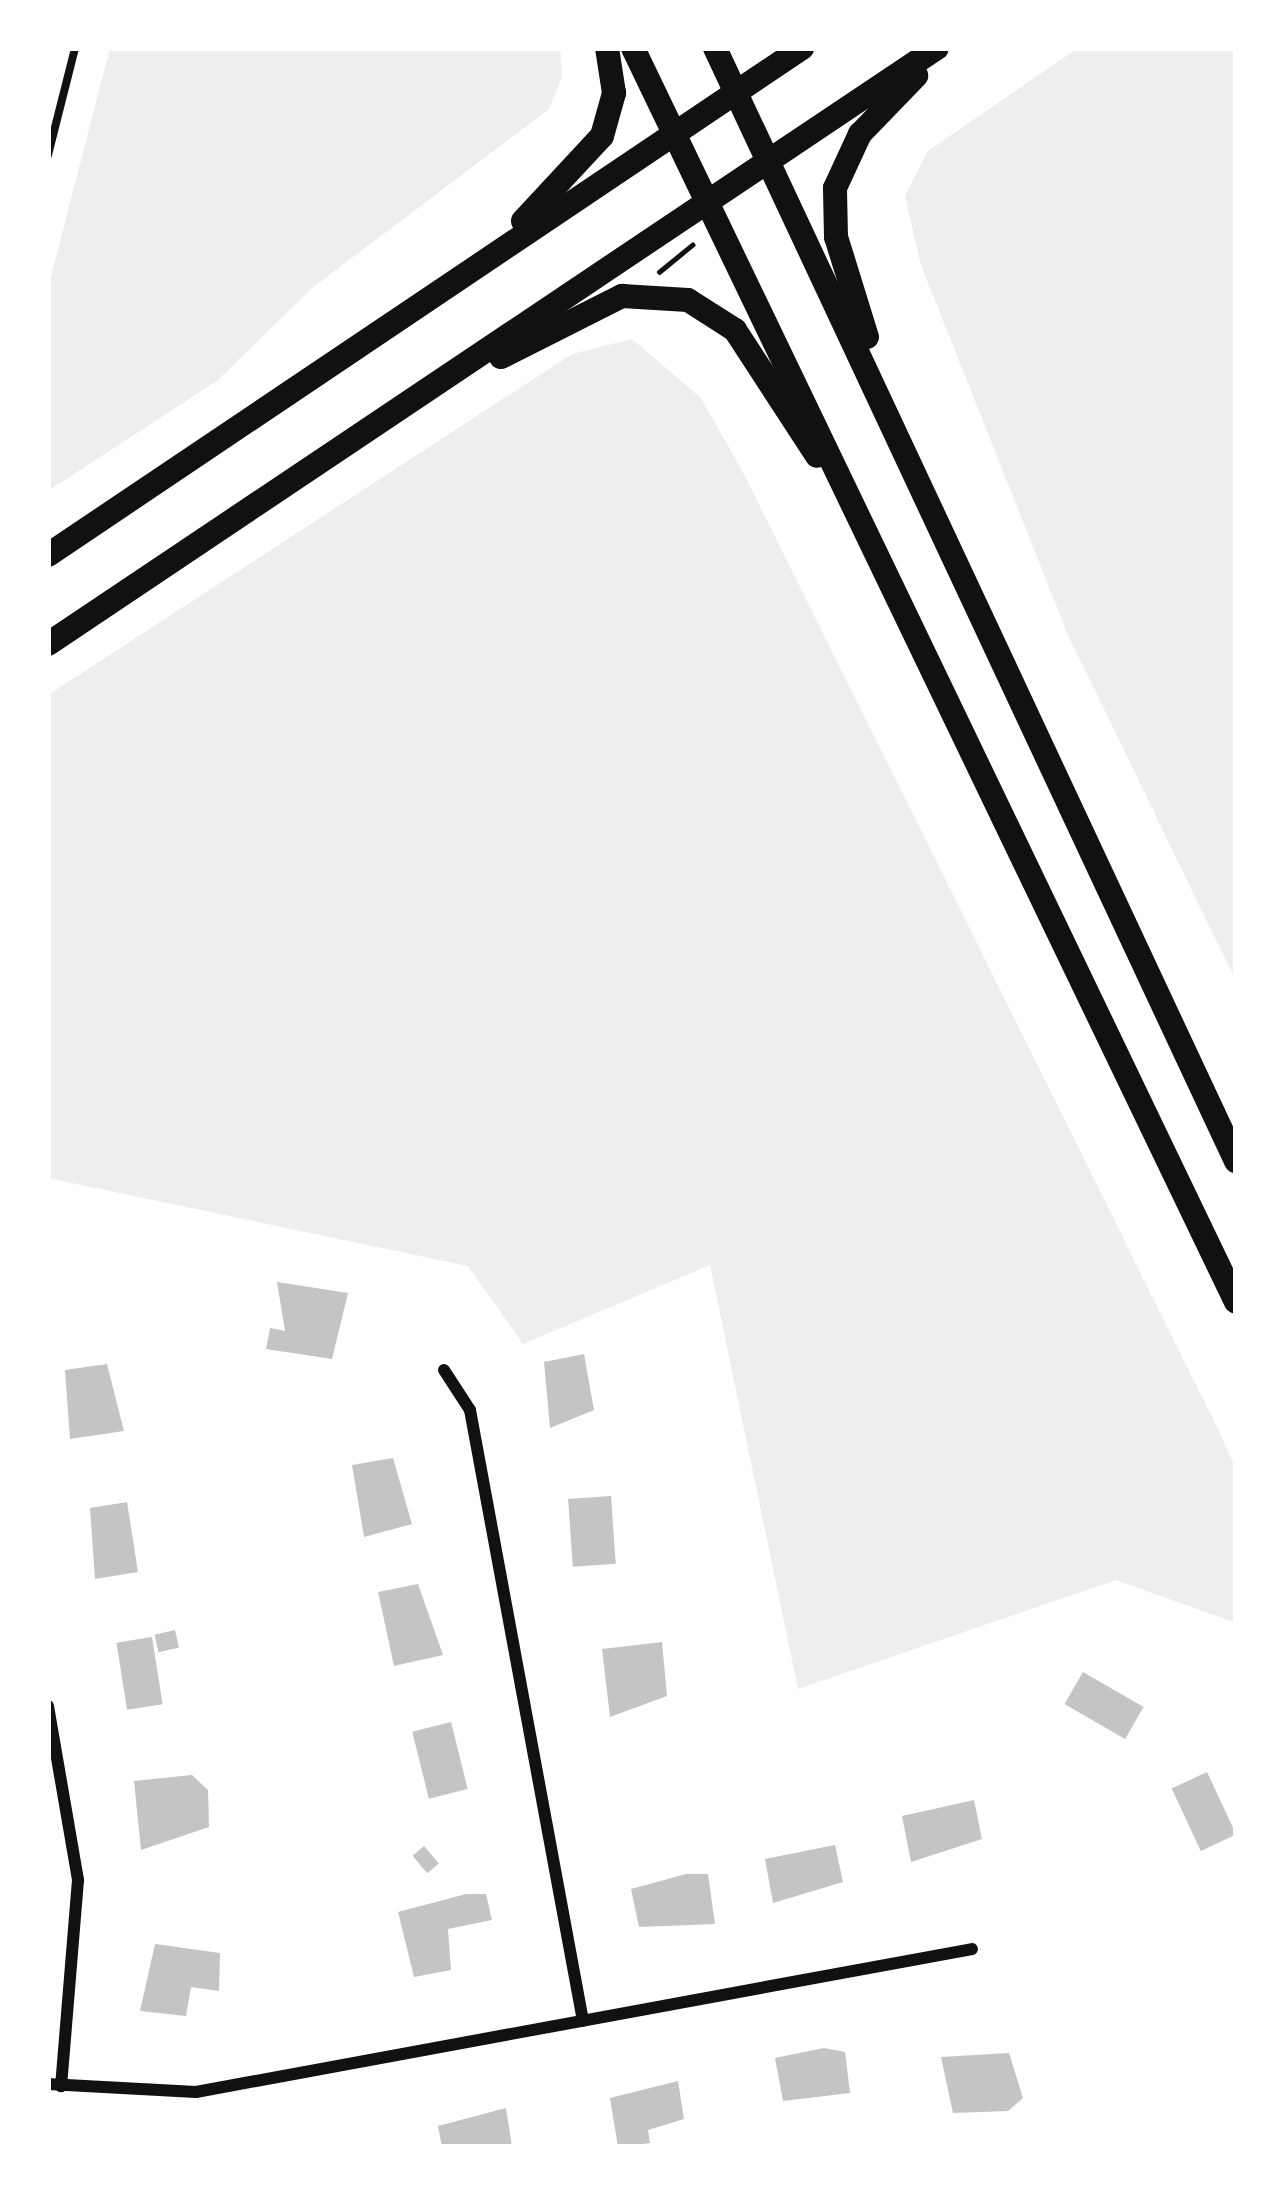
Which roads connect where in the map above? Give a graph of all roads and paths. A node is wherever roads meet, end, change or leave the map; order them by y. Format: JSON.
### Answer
{"nodes":[{"id":1,"x":75,"y":48,"type":"edge"},
{"id":2,"x":607,"y":48,"type":"edge"},
{"id":3,"x":633,"y":48,"type":"edge"},
{"id":4,"x":715,"y":48,"type":"edge"},
{"id":5,"x":802,"y":48,"type":"edge"},
{"id":6,"x":940,"y":48,"type":"edge"},
{"id":7,"x":736,"y":92,"type":"junction"},
{"id":8,"x":673,"y":132,"type":"junction"},
{"id":9,"x":48,"y":155,"type":"edge"},
{"id":10,"x":769,"y":162,"type":"junction"},
{"id":11,"x":707,"y":202,"type":"junction"},
{"id":12,"x":692,"y":244,"type":"dead end"},
{"id":13,"x":478,"y":264,"type":"junction"},
{"id":14,"x":650,"y":280,"type":"dead end"},
{"id":15,"x":891,"y":414,"type":"junction"},
{"id":16,"x":372,"y":426,"type":"junction"},
{"id":17,"x":854,"y":504,"type":"junction"},
{"id":18,"x":48,"y":555,"type":"edge"},
{"id":19,"x":48,"y":644,"type":"edge"},
{"id":20,"x":1236,"y":1160,"type":"edge"},
{"id":21,"x":1236,"y":1301,"type":"edge"},
{"id":22,"x":444,"y":1370,"type":"dead end"},
{"id":23,"x":48,"y":1706,"type":"edge"},
{"id":24,"x":972,"y":1949,"type":"dead end"},
{"id":25,"x":584,"y":2021,"type":"junction"},
{"id":26,"x":54,"y":2085,"type":"edge"}],
"edges":[{"from":1,"to":9,"type":"lane"},
{"from":2,"to":13,"type":"highway"},
{"from":3,"to":8,"type":"highway"},
{"from":4,"to":7,"type":"highway"},
{"from":5,"to":7,"type":"highway"},
{"from":6,"to":10,"type":"highway"},
{"from":6,"to":15,"type":"highway"},
{"from":7,"to":8,"type":"highway"},
{"from":7,"to":10,"type":"highway"},
{"from":8,"to":11,"type":"highway"},
{"from":8,"to":13,"type":"highway"},
{"from":10,"to":11,"type":"highway"},
{"from":10,"to":15,"type":"highway"},
{"from":11,"to":16,"type":"highway"},
{"from":11,"to":17,"type":"highway"},
{"from":12,"to":14,"type":"path"},
{"from":13,"to":18,"type":"highway"},
{"from":15,"to":20,"type":"highway"},
{"from":16,"to":17,"type":"highway"},
{"from":16,"to":19,"type":"highway"},
{"from":17,"to":21,"type":"highway"},
{"from":22,"to":25,"type":"street"},
{"from":23,"to":26,"type":"street"},
{"from":24,"to":25,"type":"street"},
{"from":25,"to":26,"type":"street"}]}
